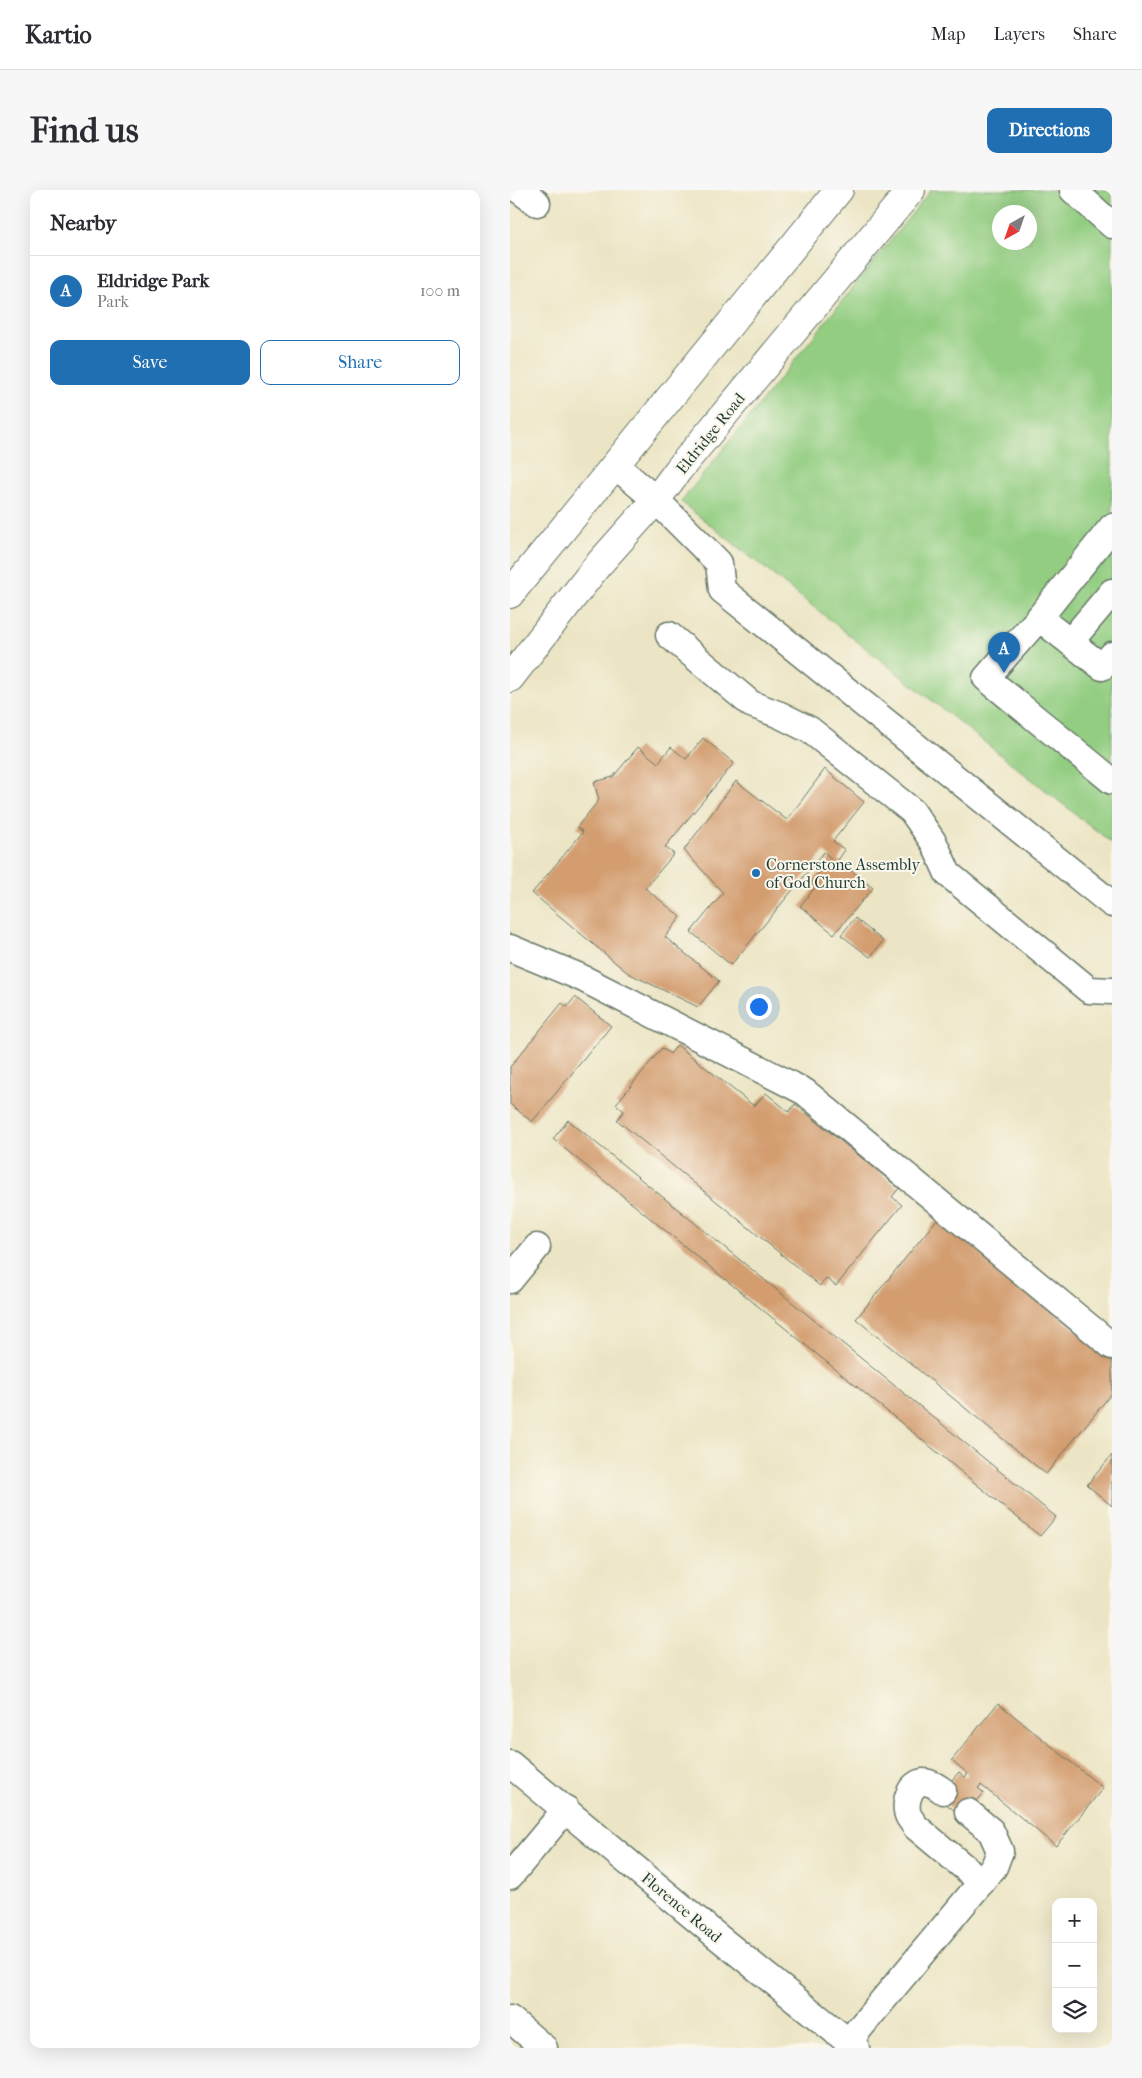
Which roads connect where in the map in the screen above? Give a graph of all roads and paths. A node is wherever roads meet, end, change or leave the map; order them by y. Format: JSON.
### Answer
{"nodes":[{"id":1,"x":839,"y":190,"type":"edge"},
{"id":2,"x":911,"y":190,"type":"edge"},
{"id":3,"x":1074,"y":190,"type":"edge"},
{"id":4,"x":1112,"y":225,"type":"edge"},
{"id":5,"x":615,"y":465,"type":"junction"},
{"id":6,"x":656,"y":500,"type":"junction"},
{"id":7,"x":1112,"y":527,"type":"edge"},
{"id":8,"x":1112,"y":592,"type":"edge"},
{"id":9,"x":510,"y":594,"type":"edge"},
{"id":10,"x":1039,"y":618,"type":"junction"},
{"id":11,"x":669,"y":635,"type":"dead end"},
{"id":12,"x":1070,"y":642,"type":"junction"},
{"id":13,"x":1112,"y":656,"type":"edge"},
{"id":14,"x":510,"y":678,"type":"edge"},
{"id":15,"x":1112,"y":781,"type":"edge"},
{"id":16,"x":1112,"y":904,"type":"edge"},
{"id":17,"x":510,"y":948,"type":"edge"},
{"id":18,"x":1112,"y":990,"type":"edge"},
{"id":19,"x":537,"y":1247,"type":"dead end"},
{"id":20,"x":510,"y":1280,"type":"edge"},
{"id":21,"x":1112,"y":1346,"type":"edge"},
{"id":22,"x":510,"y":1764,"type":"edge"},
{"id":23,"x":943,"y":1791,"type":"dead end"},
{"id":24,"x":566,"y":1809,"type":"junction"},
{"id":25,"x":968,"y":1812,"type":"dead end"},
{"id":26,"x":510,"y":1876,"type":"edge"},
{"id":27,"x":982,"y":1882,"type":"junction"},
{"id":28,"x":510,"y":2019,"type":"edge"},
{"id":29,"x":852,"y":2045,"type":"edge"},
{"id":30,"x":544,"y":2048,"type":"edge"}],
"edges":[{"from":1,"to":5,"type":"main road"},
{"from":2,"to":6,"type":"main road","name":"Eldridge Road"},
{"from":3,"to":4,"type":"street"},
{"from":5,"to":6,"type":"street"},
{"from":5,"to":9,"type":"main road"},
{"from":6,"to":14,"type":"main road","name":"Eldridge Road"},
{"from":6,"to":16,"type":"street"},
{"from":7,"to":10,"type":"street"},
{"from":8,"to":12,"type":"street"},
{"from":10,"to":12,"type":"street"},
{"from":10,"to":15,"type":"street"},
{"from":11,"to":18,"type":"street"},
{"from":12,"to":13,"type":"street"},
{"from":17,"to":21,"type":"street"},
{"from":19,"to":20,"type":"street"},
{"from":22,"to":24,"type":"street","name":"Florence Road"},
{"from":23,"to":27,"type":"street"},
{"from":24,"to":26,"type":"street"},
{"from":24,"to":29,"type":"street","name":"Florence Road"},
{"from":25,"to":27,"type":"street"},
{"from":27,"to":29,"type":"street"},
{"from":28,"to":30,"type":"street"}]}
